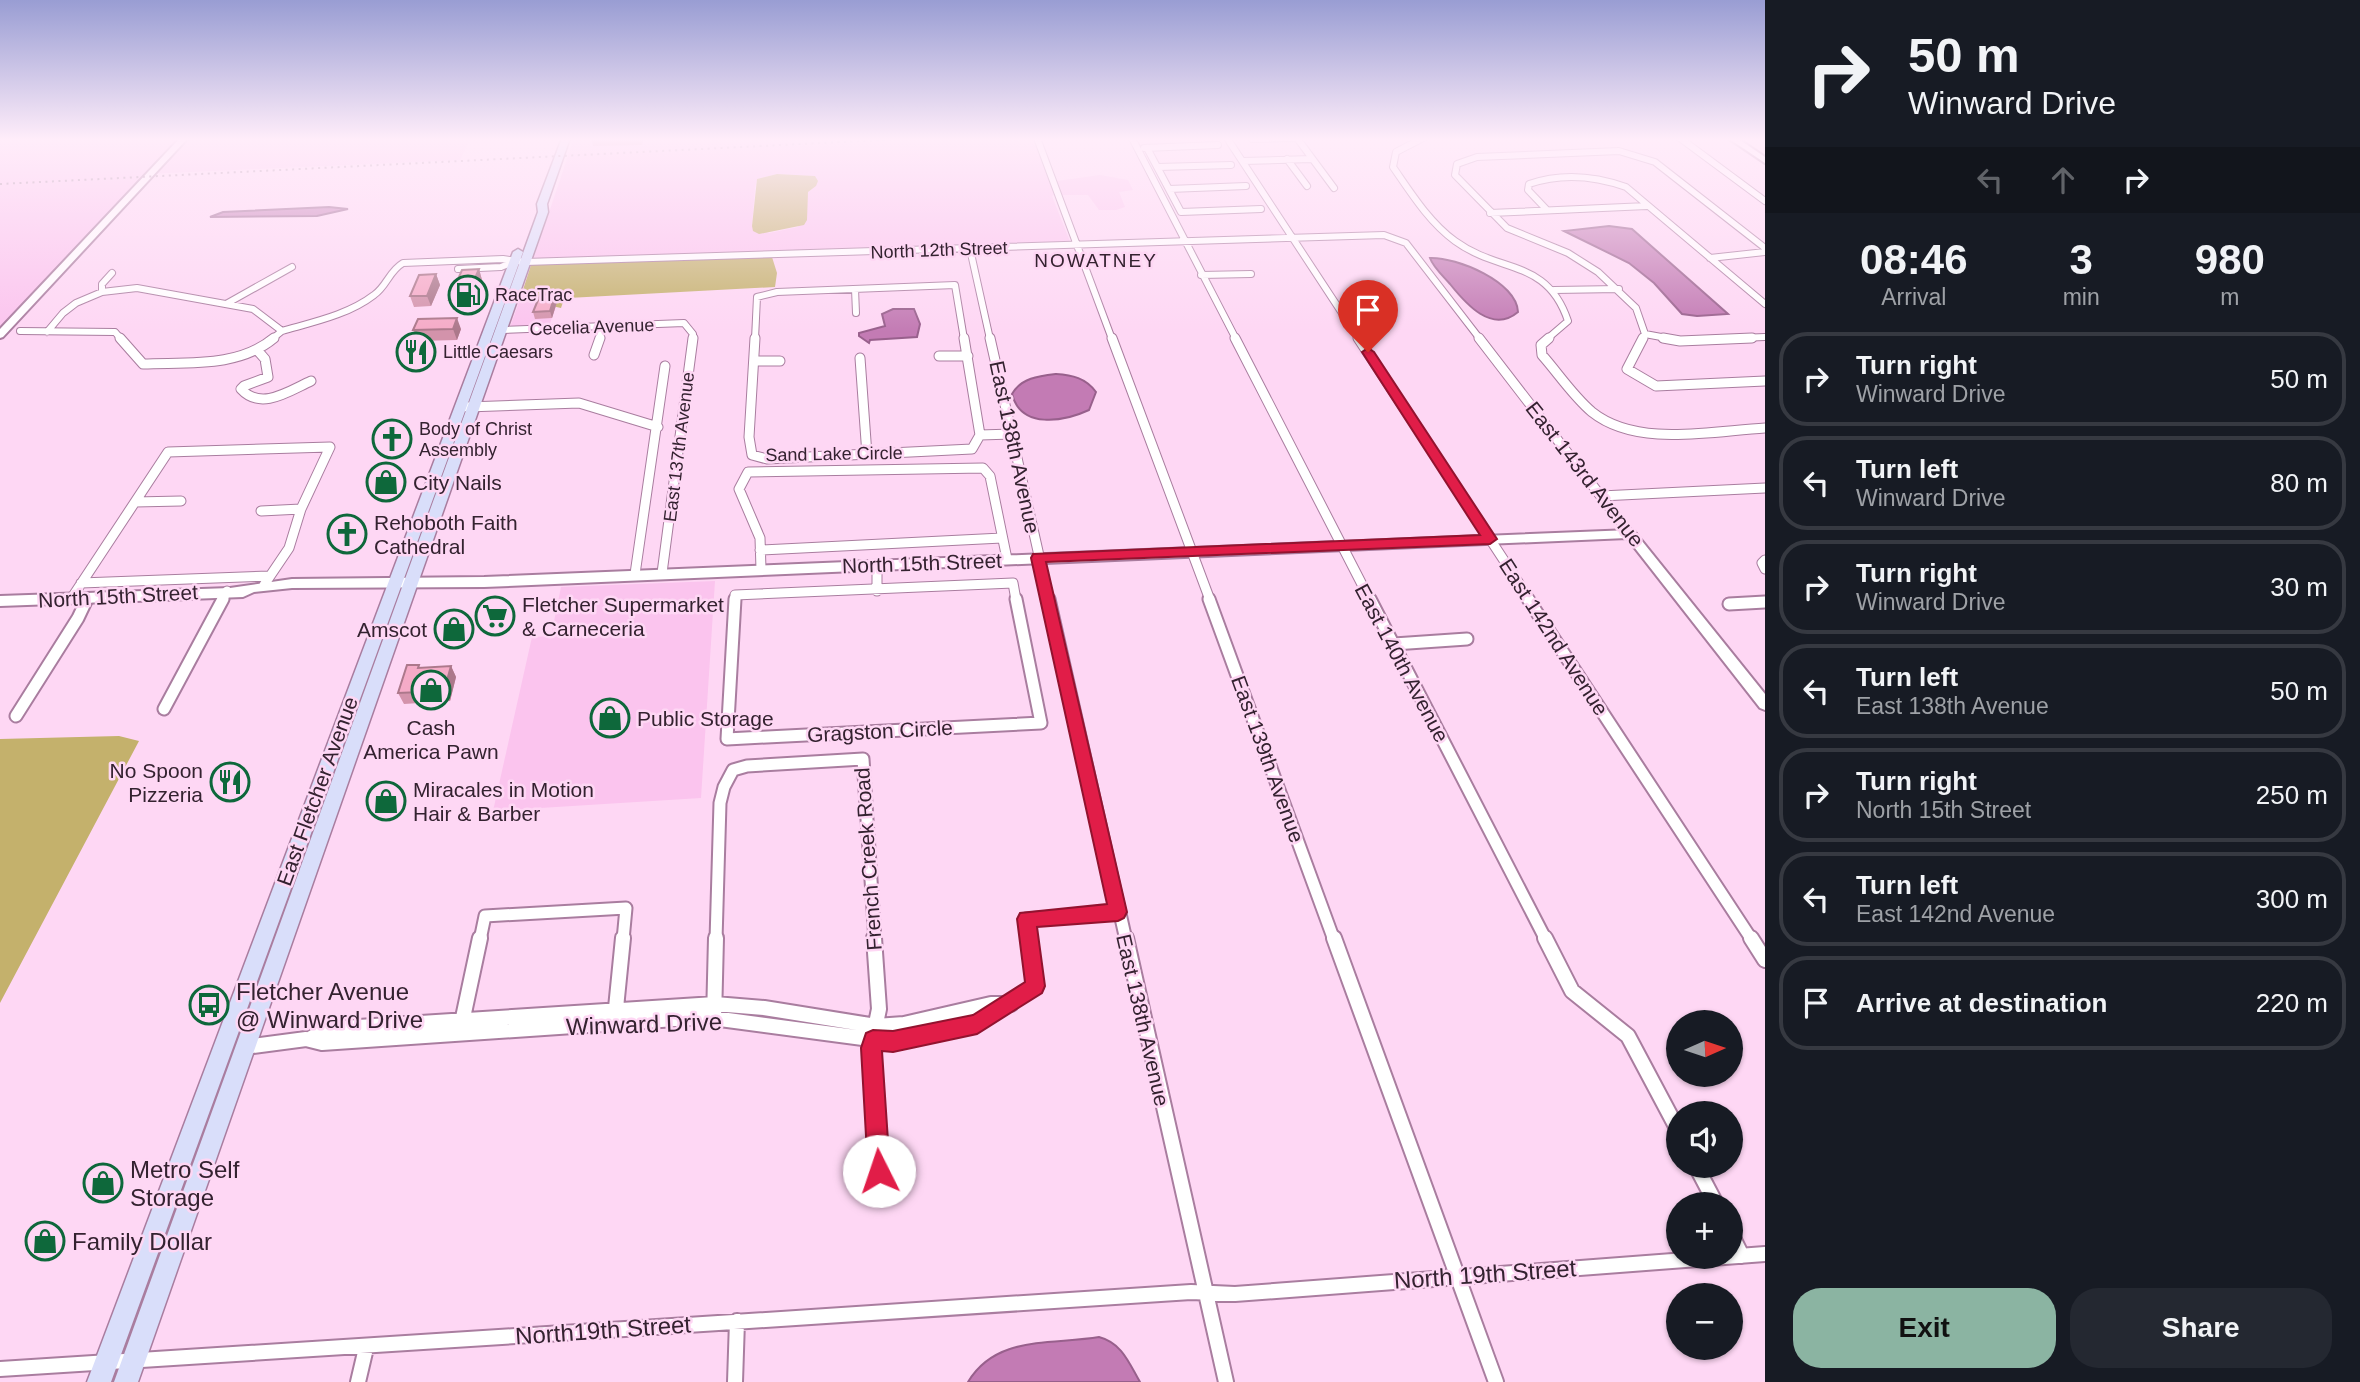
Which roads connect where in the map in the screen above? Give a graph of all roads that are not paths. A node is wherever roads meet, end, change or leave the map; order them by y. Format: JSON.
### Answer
{"nodes":[{"id":1,"x":124,"y":202,"type":"edge"},
{"id":2,"x":543,"y":202,"type":"edge"},
{"id":3,"x":1061,"y":202,"type":"edge"},
{"id":4,"x":1165,"y":202,"type":"edge"},
{"id":5,"x":1176,"y":202,"type":"edge"},
{"id":6,"x":1270,"y":202,"type":"edge"},
{"id":7,"x":1419,"y":202,"type":"edge"},
{"id":8,"x":1480,"y":202,"type":"edge"},
{"id":9,"x":1540,"y":202,"type":"edge"},
{"id":10,"x":1643,"y":202,"type":"edge"},
{"id":11,"x":1704,"y":202,"type":"edge"},
{"id":12,"x":1647,"y":206,"type":"junction"},
{"id":13,"x":1261,"y":209,"type":"dead end"},
{"id":14,"x":1547,"y":210,"type":"junction"},
{"id":15,"x":1490,"y":213,"type":"junction"},
{"id":16,"x":1294,"y":238,"type":"junction"},
{"id":17,"x":1184,"y":241,"type":"junction"},
{"id":18,"x":1406,"y":243,"type":"joint"},
{"id":19,"x":1076,"y":245,"type":"junction"},
{"id":20,"x":970,"y":249,"type":"junction"},
{"id":21,"x":1765,"y":253,"type":"edge"},
{"id":22,"x":1713,"y":260,"type":"junction"},
{"id":23,"x":519,"y":262,"type":"junction"},
{"id":24,"x":292,"y":267,"type":"dead end"},
{"id":25,"x":112,"y":273,"type":"dead end"},
{"id":26,"x":1251,"y":274,"type":"dead end"},
{"id":27,"x":1201,"y":275,"type":"junction"},
{"id":28,"x":503,"y":288,"type":"junction"},
{"id":29,"x":855,"y":289,"type":"junction"},
{"id":30,"x":1619,"y":289,"type":"junction"},
{"id":31,"x":1554,"y":290,"type":"junction"},
{"id":32,"x":102,"y":292,"type":"junction"},
{"id":33,"x":982,"y":293,"type":"junction"},
{"id":34,"x":957,"y":294,"type":"junction"},
{"id":35,"x":226,"y":304,"type":"junction"},
{"id":36,"x":1765,"y":304,"type":"edge"},
{"id":37,"x":856,"y":313,"type":"dead end"},
{"id":38,"x":684,"y":323,"type":"joint"},
{"id":39,"x":603,"y":327,"type":"junction"},
{"id":40,"x":49,"y":330,"type":"junction"},
{"id":41,"x":501,"y":330,"type":"junction"},
{"id":42,"x":282,"y":331,"type":"junction"},
{"id":43,"x":1,"y":334,"type":"edge"},
{"id":44,"x":1646,"y":334,"type":"junction"},
{"id":45,"x":1765,"y":337,"type":"edge"},
{"id":46,"x":258,"y":351,"type":"junction"},
{"id":47,"x":594,"y":355,"type":"dead end"},
{"id":48,"x":939,"y":356,"type":"dead end"},
{"id":49,"x":968,"y":356,"type":"junction"},
{"id":50,"x":860,"y":358,"type":"dead end"},
{"id":51,"x":754,"y":361,"type":"junction"},
{"id":52,"x":780,"y":361,"type":"dead end"},
{"id":53,"x":665,"y":366,"type":"dead end"},
{"id":54,"x":268,"y":377,"type":"junction"},
{"id":55,"x":311,"y":381,"type":"dead end"},
{"id":56,"x":1765,"y":381,"type":"edge"},
{"id":57,"x":284,"y":393,"type":"junction"},
{"id":58,"x":467,"y":407,"type":"junction"},
{"id":59,"x":658,"y":427,"type":"junction"},
{"id":60,"x":1765,"y":428,"type":"edge"},
{"id":61,"x":1012,"y":434,"type":"junction"},
{"id":62,"x":980,"y":435,"type":"junction"},
{"id":63,"x":867,"y":455,"type":"junction"},
{"id":64,"x":1765,"y":488,"type":"edge"},
{"id":65,"x":1601,"y":496,"type":"junction"},
{"id":66,"x":181,"y":500,"type":"dead end"},
{"id":67,"x":135,"y":502,"type":"junction"},
{"id":68,"x":301,"y":509,"type":"junction"},
{"id":69,"x":261,"y":511,"type":"dead end"},
{"id":70,"x":1630,"y":534,"type":"junction"},
{"id":71,"x":1002,"y":538,"type":"junction"},
{"id":72,"x":1490,"y":539,"type":"junction"},
{"id":73,"x":1341,"y":545,"type":"junction"},
{"id":74,"x":760,"y":550,"type":"junction"},
{"id":75,"x":1192,"y":552,"type":"junction"},
{"id":76,"x":1038,"y":558,"type":"junction"},
{"id":77,"x":1007,"y":559,"type":"junction"},
{"id":78,"x":1765,"y":560,"type":"edge"},
{"id":79,"x":877,"y":564,"type":"junction"},
{"id":80,"x":636,"y":568,"type":"junction"},
{"id":81,"x":761,"y":569,"type":"junction"},
{"id":82,"x":1765,"y":569,"type":"edge"},
{"id":83,"x":662,"y":573,"type":"junction"},
{"id":84,"x":267,"y":581,"type":"junction"},
{"id":85,"x":81,"y":583,"type":"junction"},
{"id":86,"x":396,"y":584,"type":"junction"},
{"id":87,"x":877,"y":590,"type":"junction"},
{"id":88,"x":231,"y":591,"type":"junction"},
{"id":89,"x":87,"y":598,"type":"junction"},
{"id":90,"x":71,"y":599,"type":"junction"},
{"id":91,"x":0,"y":601,"type":"edge"},
{"id":92,"x":1765,"y":602,"type":"edge"},
{"id":93,"x":1729,"y":604,"type":"dead end"},
{"id":94,"x":1467,"y":639,"type":"dead end"},
{"id":95,"x":1394,"y":644,"type":"junction"},
{"id":96,"x":1765,"y":704,"type":"edge"},
{"id":97,"x":164,"y":709,"type":"dead end"},
{"id":98,"x":16,"y":716,"type":"dead end"},
{"id":99,"x":328,"y":761,"type":"junction"},
{"id":100,"x":347,"y":761,"type":"junction"},
{"id":101,"x":296,"y":846,"type":"junction"},
{"id":102,"x":316,"y":846,"type":"junction"},
{"id":103,"x":1118,"y":912,"type":"junction"},
{"id":104,"x":1765,"y":960,"type":"edge"},
{"id":105,"x":715,"y":1004,"type":"junction"},
{"id":106,"x":615,"y":1017,"type":"junction"},
{"id":107,"x":714,"y":1019,"type":"junction"},
{"id":108,"x":461,"y":1027,"type":"junction"},
{"id":109,"x":874,"y":1033,"type":"junction"},
{"id":110,"x":245,"y":1047,"type":"junction"},
{"id":111,"x":218,"y":1062,"type":"junction"},
{"id":112,"x":1666,"y":1107,"type":"edge"},
{"id":113,"x":879,"y":1171,"type":"dead end"},
{"id":114,"x":1765,"y":1254,"type":"edge"},
{"id":115,"x":1743,"y":1256,"type":"edge"},
{"id":116,"x":1666,"y":1261,"type":"edge"},
{"id":117,"x":1457,"y":1276,"type":"junction"},
{"id":118,"x":1206,"y":1294,"type":"junction"},
{"id":119,"x":737,"y":1321,"type":"junction"},
{"id":120,"x":366,"y":1348,"type":"junction"},
{"id":121,"x":0,"y":1369,"type":"edge"},
{"id":122,"x":130,"y":1371,"type":"edge"},
{"id":123,"x":102,"y":1373,"type":"edge"},
{"id":124,"x":358,"y":1382,"type":"edge"},
{"id":125,"x":735,"y":1382,"type":"edge"},
{"id":126,"x":1226,"y":1382,"type":"edge"},
{"id":127,"x":1496,"y":1382,"type":"edge"}],
"edges":[{"from":1,"to":43,"type":"street"},
{"from":2,"to":23,"type":"main road","name":"East Fletcher Avenue"},
{"from":3,"to":19,"type":"street","name":"East 139th Avenue"},
{"from":4,"to":17,"type":"street","name":"East 140th Avenue"},
{"from":5,"to":13,"type":"street"},
{"from":6,"to":16,"type":"street","name":"East 142nd Avenue"},
{"from":7,"to":31,"type":"street"},
{"from":8,"to":15,"type":"street"},
{"from":9,"to":14,"type":"street"},
{"from":10,"to":12,"type":"street"},
{"from":11,"to":21,"type":"street"},
{"from":12,"to":14,"type":"street"},
{"from":12,"to":22,"type":"street"},
{"from":14,"to":15,"type":"street"},
{"from":15,"to":30,"type":"street"},
{"from":16,"to":17,"type":"street","name":"North 12th Street"},
{"from":16,"to":18,"type":"street","name":"North 12th Street"},
{"from":16,"to":72,"type":"street","name":"East 142nd Avenue"},
{"from":17,"to":19,"type":"street","name":"North 12th Street"},
{"from":17,"to":27,"type":"street","name":"East 140th Avenue"},
{"from":18,"to":65,"type":"street","name":"East 143rd Avenue"},
{"from":19,"to":20,"type":"street","name":"North 12th Street"},
{"from":19,"to":75,"type":"street","name":"East 139th Avenue"},
{"from":20,"to":23,"type":"street","name":"North 12th Street"},
{"from":20,"to":33,"type":"street","name":"East 138th Avenue"},
{"from":21,"to":22,"type":"street"},
{"from":22,"to":36,"type":"street"},
{"from":23,"to":28,"type":"main road","name":"East Fletcher Avenue"},
{"from":23,"to":41,"type":"main road","name":"East Fletcher Avenue"},
{"from":23,"to":42,"type":"street","name":"North 12th Street"},
{"from":24,"to":35,"type":"street"},
{"from":25,"to":32,"type":"street"},
{"from":26,"to":27,"type":"street"},
{"from":27,"to":73,"type":"street","name":"East 140th Avenue"},
{"from":28,"to":41,"type":"main road"},
{"from":28,"to":58,"type":"main road","name":"East Fletcher Avenue"},
{"from":29,"to":34,"type":"street","name":"Sand Lake Circle"},
{"from":29,"to":37,"type":"street"},
{"from":29,"to":51,"type":"street","name":"Sand Lake Circle"},
{"from":30,"to":31,"type":"street"},
{"from":30,"to":44,"type":"street"},
{"from":31,"to":60,"type":"street"},
{"from":32,"to":35,"type":"street"},
{"from":32,"to":40,"type":"street"},
{"from":33,"to":34,"type":"street","name":"Sand Lake Circle"},
{"from":33,"to":61,"type":"street","name":"East 138th Avenue"},
{"from":34,"to":49,"type":"street"},
{"from":35,"to":42,"type":"street"},
{"from":38,"to":39,"type":"street","name":"Cecelia Avenue"},
{"from":38,"to":83,"type":"street","name":"East 137th Avenue"},
{"from":39,"to":41,"type":"street","name":"Cecelia Avenue"},
{"from":39,"to":47,"type":"street"},
{"from":40,"to":43,"type":"street"},
{"from":40,"to":46,"type":"street"},
{"from":41,"to":58,"type":"main road","name":"East Fletcher Avenue"},
{"from":42,"to":46,"type":"street"},
{"from":44,"to":45,"type":"street"},
{"from":44,"to":56,"type":"street"},
{"from":46,"to":54,"type":"street"},
{"from":48,"to":49,"type":"street"},
{"from":49,"to":62,"type":"street"},
{"from":50,"to":63,"type":"street"},
{"from":51,"to":52,"type":"street"},
{"from":51,"to":63,"type":"street","name":"Sand Lake Circle"},
{"from":53,"to":59,"type":"street"},
{"from":54,"to":57,"type":"street"},
{"from":54,"to":57,"type":"street"},
{"from":55,"to":57,"type":"street"},
{"from":58,"to":59,"type":"street"},
{"from":58,"to":86,"type":"main road","name":"East Fletcher Avenue"},
{"from":59,"to":80,"type":"street"},
{"from":61,"to":62,"type":"street","name":"Sand Lake Circle"},
{"from":61,"to":76,"type":"street","name":"East 138th Avenue"},
{"from":62,"to":63,"type":"street","name":"Sand Lake Circle"},
{"from":64,"to":65,"type":"street"},
{"from":65,"to":70,"type":"street","name":"East 143rd Avenue"},
{"from":66,"to":67,"type":"street"},
{"from":67,"to":68,"type":"street"},
{"from":67,"to":85,"type":"street"},
{"from":68,"to":69,"type":"street"},
{"from":68,"to":84,"type":"street"},
{"from":70,"to":72,"type":"street","name":"North 15th Street"},
{"from":70,"to":96,"type":"street","name":"East 143rd Avenue"},
{"from":71,"to":74,"type":"street"},
{"from":71,"to":74,"type":"street"},
{"from":71,"to":77,"type":"street"},
{"from":72,"to":73,"type":"street","name":"North 15th Street"},
{"from":72,"to":104,"type":"street","name":"East 142nd Avenue"},
{"from":73,"to":75,"type":"street","name":"North 15th Street"},
{"from":73,"to":95,"type":"street","name":"East 140th Avenue"},
{"from":74,"to":81,"type":"street"},
{"from":75,"to":76,"type":"street","name":"North 15th Street"},
{"from":75,"to":117,"type":"street","name":"East 139th Avenue"},
{"from":76,"to":77,"type":"street","name":"North 15th Street"},
{"from":76,"to":103,"type":"street","name":"East 138th Avenue"},
{"from":77,"to":79,"type":"street","name":"North 15th Street"},
{"from":78,"to":82,"type":"street"},
{"from":79,"to":81,"type":"street","name":"North 15th Street"},
{"from":79,"to":87,"type":"street"},
{"from":80,"to":83,"type":"street","name":"North 15th Street"},
{"from":80,"to":86,"type":"street","name":"North 15th Street"},
{"from":81,"to":83,"type":"street","name":"North 15th Street"},
{"from":84,"to":85,"type":"street"},
{"from":84,"to":86,"type":"street","name":"North 15th Street"},
{"from":84,"to":88,"type":"street","name":"North 15th Street"},
{"from":85,"to":90,"type":"street"},
{"from":86,"to":88,"type":"street","name":"North 15th Street"},
{"from":86,"to":99,"type":"main road","name":"East Fletcher Avenue"},
{"from":86,"to":100,"type":"main road","name":"East Fletcher Avenue"},
{"from":87,"to":87,"type":"street","name":"Gragston Circle"},
{"from":88,"to":89,"type":"street","name":"North 15th Street"},
{"from":88,"to":97,"type":"street"},
{"from":89,"to":90,"type":"street","name":"North 15th Street"},
{"from":89,"to":98,"type":"street"},
{"from":90,"to":91,"type":"street","name":"North 15th Street"},
{"from":92,"to":93,"type":"street"},
{"from":94,"to":95,"type":"street"},
{"from":95,"to":112,"type":"street","name":"East 140th Avenue"},
{"from":99,"to":100,"type":"main road"},
{"from":99,"to":101,"type":"main road","name":"East Fletcher Avenue"},
{"from":100,"to":102,"type":"main road","name":"East Fletcher Avenue"},
{"from":101,"to":102,"type":"main road"},
{"from":101,"to":111,"type":"main road","name":"East Fletcher Avenue"},
{"from":102,"to":110,"type":"main road","name":"East Fletcher Avenue"},
{"from":103,"to":109,"type":"street","name":"Winward Drive"},
{"from":103,"to":118,"type":"street","name":"East 138th Avenue"},
{"from":105,"to":106,"type":"street","name":"Winward Drive"},
{"from":105,"to":107,"type":"street","name":"French Creek Road"},
{"from":105,"to":109,"type":"street","name":"Winward Drive"},
{"from":105,"to":109,"type":"street","name":"French Creek Road"},
{"from":106,"to":107,"type":"street","name":"Winward Drive"},
{"from":106,"to":108,"type":"street","name":"Winward Drive"},
{"from":106,"to":108,"type":"street"},
{"from":107,"to":109,"type":"street","name":"Winward Drive"},
{"from":108,"to":110,"type":"street","name":"Winward Drive"},
{"from":109,"to":113,"type":"street","name":"French Creek Road"},
{"from":110,"to":111,"type":"main road"},
{"from":110,"to":122,"type":"main road","name":"East Fletcher Avenue"},
{"from":111,"to":123,"type":"main road","name":"East Fletcher Avenue"},
{"from":114,"to":115,"type":"street","name":"North 19th Street"},
{"from":116,"to":117,"type":"street","name":"North 19th Street"},
{"from":117,"to":118,"type":"street","name":"North 19th Street"},
{"from":117,"to":127,"type":"street","name":"East 139th Avenue"},
{"from":118,"to":119,"type":"street","name":"North19th Street"},
{"from":118,"to":126,"type":"street","name":"East 138th Avenue"},
{"from":119,"to":120,"type":"street","name":"North19th Street"},
{"from":119,"to":125,"type":"street"},
{"from":120,"to":122,"type":"street","name":"North19th Street"},
{"from":120,"to":124,"type":"street"},
{"from":121,"to":123,"type":"street","name":"North19th Street"},
{"from":122,"to":123,"type":"street","name":"North19th Street"}]}
